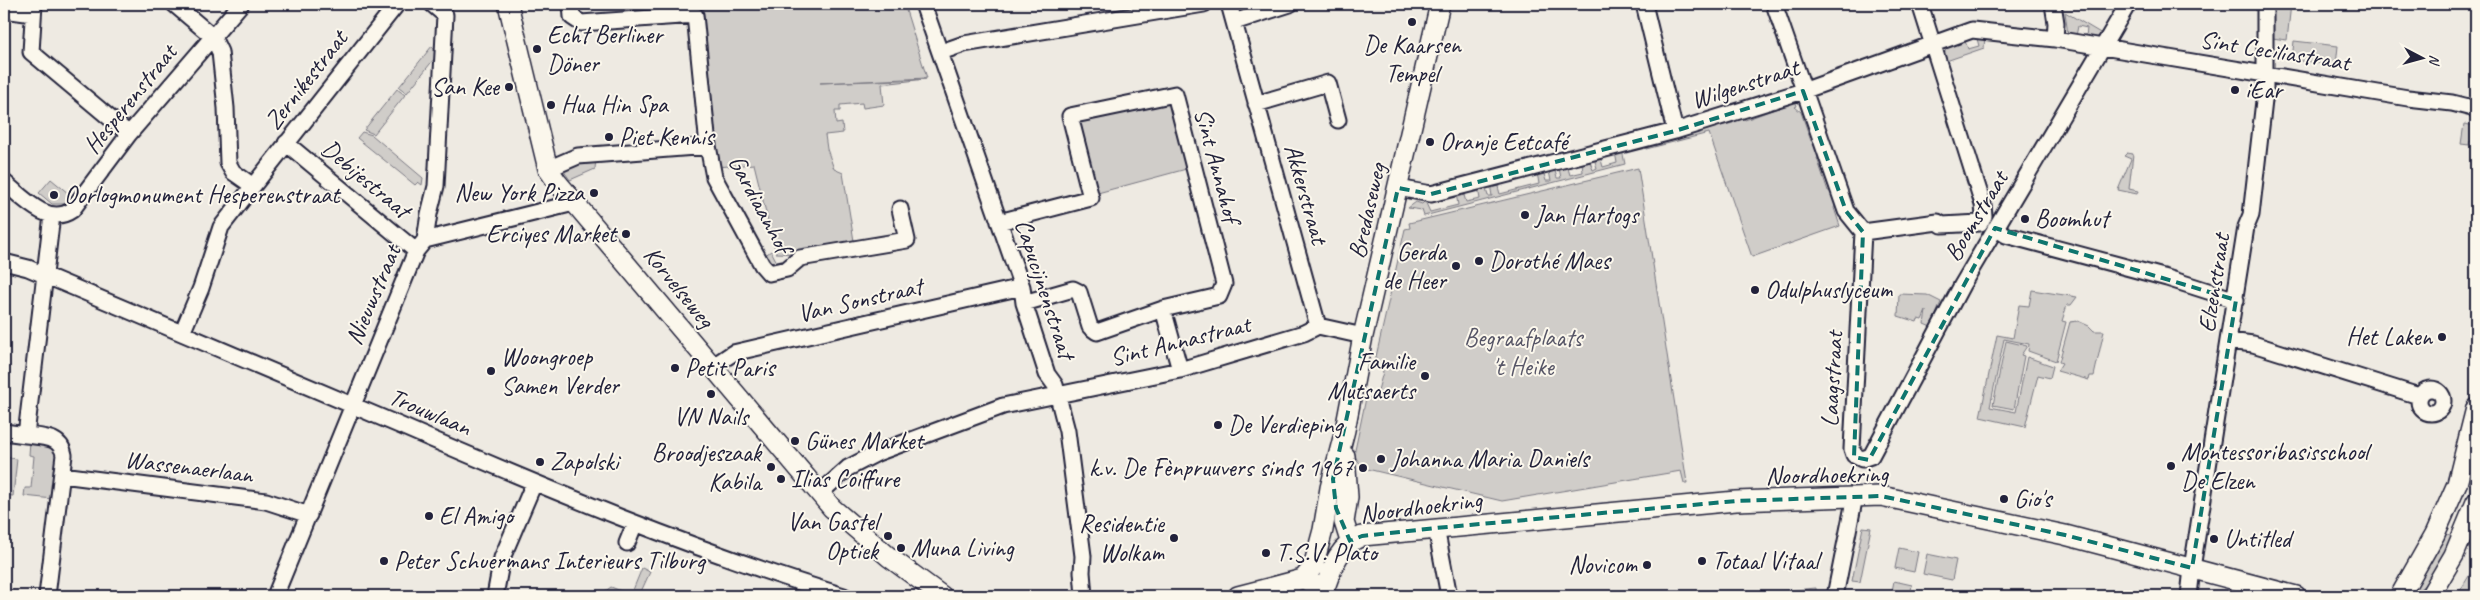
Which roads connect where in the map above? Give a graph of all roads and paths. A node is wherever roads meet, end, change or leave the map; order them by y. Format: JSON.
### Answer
{"nodes":[{"id":1,"x":174,"y":4,"type":"edge"},
{"id":2,"x":241,"y":4,"type":"edge"},
{"id":3,"x":397,"y":4,"type":"edge"},
{"id":4,"x":432,"y":4,"type":"edge"},
{"id":5,"x":508,"y":4,"type":"edge"},
{"id":6,"x":571,"y":4,"type":"edge"},
{"id":7,"x":923,"y":4,"type":"edge"},
{"id":8,"x":1204,"y":4,"type":"edge"},
{"id":9,"x":1229,"y":4,"type":"edge"},
{"id":10,"x":1290,"y":4,"type":"edge"},
{"id":11,"x":1440,"y":4,"type":"edge"},
{"id":12,"x":1644,"y":4,"type":"edge"},
{"id":13,"x":1774,"y":4,"type":"edge"},
{"id":14,"x":1920,"y":4,"type":"edge"},
{"id":15,"x":2053,"y":4,"type":"edge"},
{"id":16,"x":2128,"y":4,"type":"edge"},
{"id":17,"x":2265,"y":4,"type":"edge"},
{"id":18,"x":34,"y":9,"type":"edge"},
{"id":19,"x":4,"y":10,"type":"edge"},
{"id":20,"x":1234,"y":22,"type":"junction"},
{"id":21,"x":213,"y":37,"type":"junction"},
{"id":22,"x":2055,"y":39,"type":"junction"},
{"id":23,"x":1933,"y":44,"type":"junction"},
{"id":24,"x":2104,"y":47,"type":"junction"},
{"id":25,"x":941,"y":52,"type":"junction"},
{"id":26,"x":2264,"y":74,"type":"junction"},
{"id":27,"x":1803,"y":91,"type":"junction"},
{"id":28,"x":2476,"y":99,"type":"edge"},
{"id":29,"x":2439,"y":102,"type":"junction"},
{"id":30,"x":1256,"y":104,"type":"junction"},
{"id":31,"x":2476,"y":109,"type":"edge"},
{"id":32,"x":1338,"y":120,"type":"dead end"},
{"id":33,"x":1675,"y":131,"type":"junction"},
{"id":34,"x":130,"y":134,"type":"junction"},
{"id":35,"x":286,"y":143,"type":"junction"},
{"id":36,"x":708,"y":146,"type":"junction"},
{"id":37,"x":548,"y":169,"type":"junction"},
{"id":38,"x":4,"y":182,"type":"edge"},
{"id":39,"x":253,"y":186,"type":"junction"},
{"id":40,"x":1398,"y":188,"type":"junction"},
{"id":41,"x":574,"y":203,"type":"junction"},
{"id":42,"x":900,"y":209,"type":"dead end"},
{"id":43,"x":52,"y":215,"type":"junction"},
{"id":44,"x":999,"y":222,"type":"junction"},
{"id":45,"x":1995,"y":228,"type":"junction"},
{"id":46,"x":1863,"y":232,"type":"junction"},
{"id":47,"x":421,"y":246,"type":"junction"},
{"id":48,"x":4,"y":262,"type":"edge"},
{"id":49,"x":45,"y":275,"type":"junction"},
{"id":50,"x":1022,"y":287,"type":"junction"},
{"id":51,"x":2236,"y":300,"type":"junction"},
{"id":52,"x":1024,"y":303,"type":"junction"},
{"id":53,"x":1163,"y":309,"type":"junction"},
{"id":54,"x":1318,"y":326,"type":"junction"},
{"id":55,"x":182,"y":333,"type":"junction"},
{"id":56,"x":1363,"y":336,"type":"junction"},
{"id":57,"x":2228,"y":341,"type":"junction"},
{"id":58,"x":712,"y":368,"type":"junction"},
{"id":59,"x":1180,"y":370,"type":"junction"},
{"id":60,"x":1057,"y":394,"type":"junction"},
{"id":61,"x":2419,"y":396,"type":"dead end"},
{"id":62,"x":354,"y":406,"type":"junction"},
{"id":63,"x":2476,"y":408,"type":"edge"},
{"id":64,"x":1345,"y":430,"type":"junction"},
{"id":65,"x":4,"y":432,"type":"edge"},
{"id":66,"x":26,"y":435,"type":"junction"},
{"id":67,"x":1871,"y":456,"type":"joint"},
{"id":68,"x":62,"y":475,"type":"junction"},
{"id":69,"x":1333,"y":479,"type":"junction"},
{"id":70,"x":534,"y":483,"type":"junction"},
{"id":71,"x":2457,"y":484,"type":"junction"},
{"id":72,"x":819,"y":494,"type":"junction"},
{"id":73,"x":1855,"y":496,"type":"junction"},
{"id":74,"x":2476,"y":502,"type":"edge"},
{"id":75,"x":309,"y":515,"type":"junction"},
{"id":76,"x":1344,"y":522,"type":"junction"},
{"id":77,"x":635,"y":523,"type":"junction"},
{"id":78,"x":1436,"y":528,"type":"junction"},
{"id":79,"x":1350,"y":541,"type":"junction"},
{"id":80,"x":627,"y":543,"type":"dead end"},
{"id":81,"x":2191,"y":575,"type":"edge"},
{"id":82,"x":1303,"y":579,"type":"junction"},
{"id":83,"x":47,"y":596,"type":"edge"},
{"id":84,"x":275,"y":596,"type":"edge"},
{"id":85,"x":495,"y":596,"type":"edge"},
{"id":86,"x":842,"y":596,"type":"edge"},
{"id":87,"x":942,"y":596,"type":"edge"},
{"id":88,"x":1084,"y":596,"type":"edge"},
{"id":89,"x":1238,"y":596,"type":"edge"},
{"id":90,"x":1320,"y":596,"type":"edge"},
{"id":91,"x":1449,"y":596,"type":"edge"},
{"id":92,"x":1835,"y":596,"type":"edge"},
{"id":93,"x":2296,"y":596,"type":"edge"},
{"id":94,"x":2400,"y":596,"type":"edge"},
{"id":95,"x":2430,"y":596,"type":"edge"}],
"edges":[{"from":1,"to":21,"type":"street"},
{"from":2,"to":21,"type":"street","name":"Hesperenstraat"},
{"from":3,"to":35,"type":"street","name":"Zernikestraat"},
{"from":4,"to":47,"type":"street","name":"Nieuwstraat"},
{"from":5,"to":37,"type":"street","name":"Korvelseweg"},
{"from":6,"to":36,"type":"street"},
{"from":7,"to":25,"type":"street","name":"Capucijnenstraat"},
{"from":8,"to":25,"type":"street"},
{"from":9,"to":20,"type":"street","name":"Akkerstraat"},
{"from":10,"to":20,"type":"street"},
{"from":11,"to":40,"type":"street","name":"Bredaseweg"},
{"from":12,"to":33,"type":"street"},
{"from":13,"to":27,"type":"street"},
{"from":14,"to":23,"type":"street"},
{"from":15,"to":22,"type":"street"},
{"from":16,"to":24,"type":"street","name":"Boomstraat"},
{"from":17,"to":26,"type":"street","name":"Elzenstraat"},
{"from":18,"to":19,"type":"street"},
{"from":18,"to":34,"type":"street"},
{"from":20,"to":30,"type":"street","name":"Akkerstraat"},
{"from":21,"to":34,"type":"street","name":"Hesperenstraat"},
{"from":21,"to":39,"type":"street"},
{"from":22,"to":23,"type":"street","name":"Wilgenstraat"},
{"from":22,"to":24,"type":"street","name":"Wilgenstraat"},
{"from":23,"to":27,"type":"street","name":"Wilgenstraat"},
{"from":23,"to":46,"type":"street"},
{"from":24,"to":26,"type":"street","name":"Sint Ceciliastraat"},
{"from":24,"to":45,"type":"street","name":"Boomstraat"},
{"from":25,"to":44,"type":"street","name":"Capucijnenstraat"},
{"from":26,"to":29,"type":"street","name":"Sint Ceciliastraat"},
{"from":26,"to":51,"type":"street","name":"Elzenstraat"},
{"from":27,"to":33,"type":"street","name":"Wilgenstraat"},
{"from":27,"to":46,"type":"street"},
{"from":28,"to":29,"type":"street","name":"Sint Ceciliastraat"},
{"from":29,"to":31,"type":"street","name":"Sint Ceciliastraat"},
{"from":30,"to":32,"type":"street"},
{"from":30,"to":54,"type":"street","name":"Akkerstraat"},
{"from":33,"to":40,"type":"street","name":"Wilgenstraat"},
{"from":34,"to":43,"type":"street","name":"Hesperenstraat"},
{"from":35,"to":39,"type":"street","name":"Zernikestraat"},
{"from":35,"to":47,"type":"street","name":"Debijestraat"},
{"from":36,"to":37,"type":"street","name":"Gardiaanhof"},
{"from":36,"to":42,"type":"street","name":"Gardiaanhof"},
{"from":37,"to":41,"type":"street","name":"Korvelseweg"},
{"from":38,"to":43,"type":"street"},
{"from":39,"to":55,"type":"street","name":"Zernikestraat"},
{"from":40,"to":56,"type":"street","name":"Bredaseweg"},
{"from":41,"to":47,"type":"street"},
{"from":41,"to":58,"type":"street","name":"Korvelseweg"},
{"from":43,"to":49,"type":"street"},
{"from":44,"to":50,"type":"street","name":"Capucijnenstraat"},
{"from":44,"to":53,"type":"street","name":"Sint Annahof"},
{"from":45,"to":51,"type":"street"},
{"from":45,"to":67,"type":"street","name":"Boomstraat"},
{"from":46,"to":67,"type":"street","name":"Laagstraat"},
{"from":47,"to":62,"type":"street","name":"Nieuwstraat"},
{"from":48,"to":49,"type":"street","name":"Trouwlaan"},
{"from":49,"to":55,"type":"street","name":"Trouwlaan"},
{"from":49,"to":66,"type":"street"},
{"from":50,"to":52,"type":"street","name":"Capucijnenstraat"},
{"from":50,"to":58,"type":"street","name":"Van Sonstraat"},
{"from":51,"to":57,"type":"street","name":"Elzenstraat"},
{"from":52,"to":53,"type":"street","name":"Sint Annahof"},
{"from":52,"to":60,"type":"street","name":"Capucijnenstraat"},
{"from":53,"to":59,"type":"street"},
{"from":54,"to":56,"type":"street"},
{"from":54,"to":59,"type":"street","name":"Sint Annastraat"},
{"from":55,"to":62,"type":"street","name":"Trouwlaan"},
{"from":56,"to":64,"type":"street","name":"Bredaseweg"},
{"from":57,"to":61,"type":"street"},
{"from":57,"to":81,"type":"street","name":"Elzenstraat"},
{"from":58,"to":72,"type":"street","name":"Korvelseweg"},
{"from":59,"to":60,"type":"street","name":"Sint Annastraat"},
{"from":60,"to":72,"type":"street","name":"Sint Annastraat"},
{"from":60,"to":88,"type":"street","name":"Capucijnenstraat"},
{"from":62,"to":70,"type":"street","name":"Trouwlaan"},
{"from":62,"to":75,"type":"street","name":"Nieuwstraat"},
{"from":63,"to":71,"type":"street"},
{"from":64,"to":69,"type":"street","name":"Bredaseweg"},
{"from":64,"to":76,"type":"street","name":"Bredaseweg"},
{"from":65,"to":66,"type":"street"},
{"from":66,"to":68,"type":"street"},
{"from":68,"to":75,"type":"street","name":"Wassenaerlaan"},
{"from":68,"to":83,"type":"street"},
{"from":69,"to":76,"type":"street"},
{"from":69,"to":82,"type":"street","name":"Bredaseweg"},
{"from":70,"to":77,"type":"street","name":"Trouwlaan"},
{"from":70,"to":85,"type":"street"},
{"from":71,"to":74,"type":"street"},
{"from":71,"to":94,"type":"street"},
{"from":72,"to":87,"type":"street","name":"Korvelseweg"},
{"from":73,"to":78,"type":"street","name":"Noordhoekring"},
{"from":73,"to":81,"type":"street","name":"Noordhoekring"},
{"from":73,"to":92,"type":"street"},
{"from":74,"to":95,"type":"street"},
{"from":75,"to":84,"type":"street","name":"Nieuwstraat"},
{"from":76,"to":79,"type":"street","name":"Bredaseweg"},
{"from":77,"to":80,"type":"street"},
{"from":77,"to":86,"type":"street","name":"Trouwlaan"},
{"from":78,"to":79,"type":"street","name":"Noordhoekring"},
{"from":78,"to":91,"type":"street"},
{"from":79,"to":90,"type":"street"},
{"from":81,"to":93,"type":"street","name":"Noordhoekring"},
{"from":82,"to":89,"type":"street"},
{"from":82,"to":90,"type":"street"}]}
